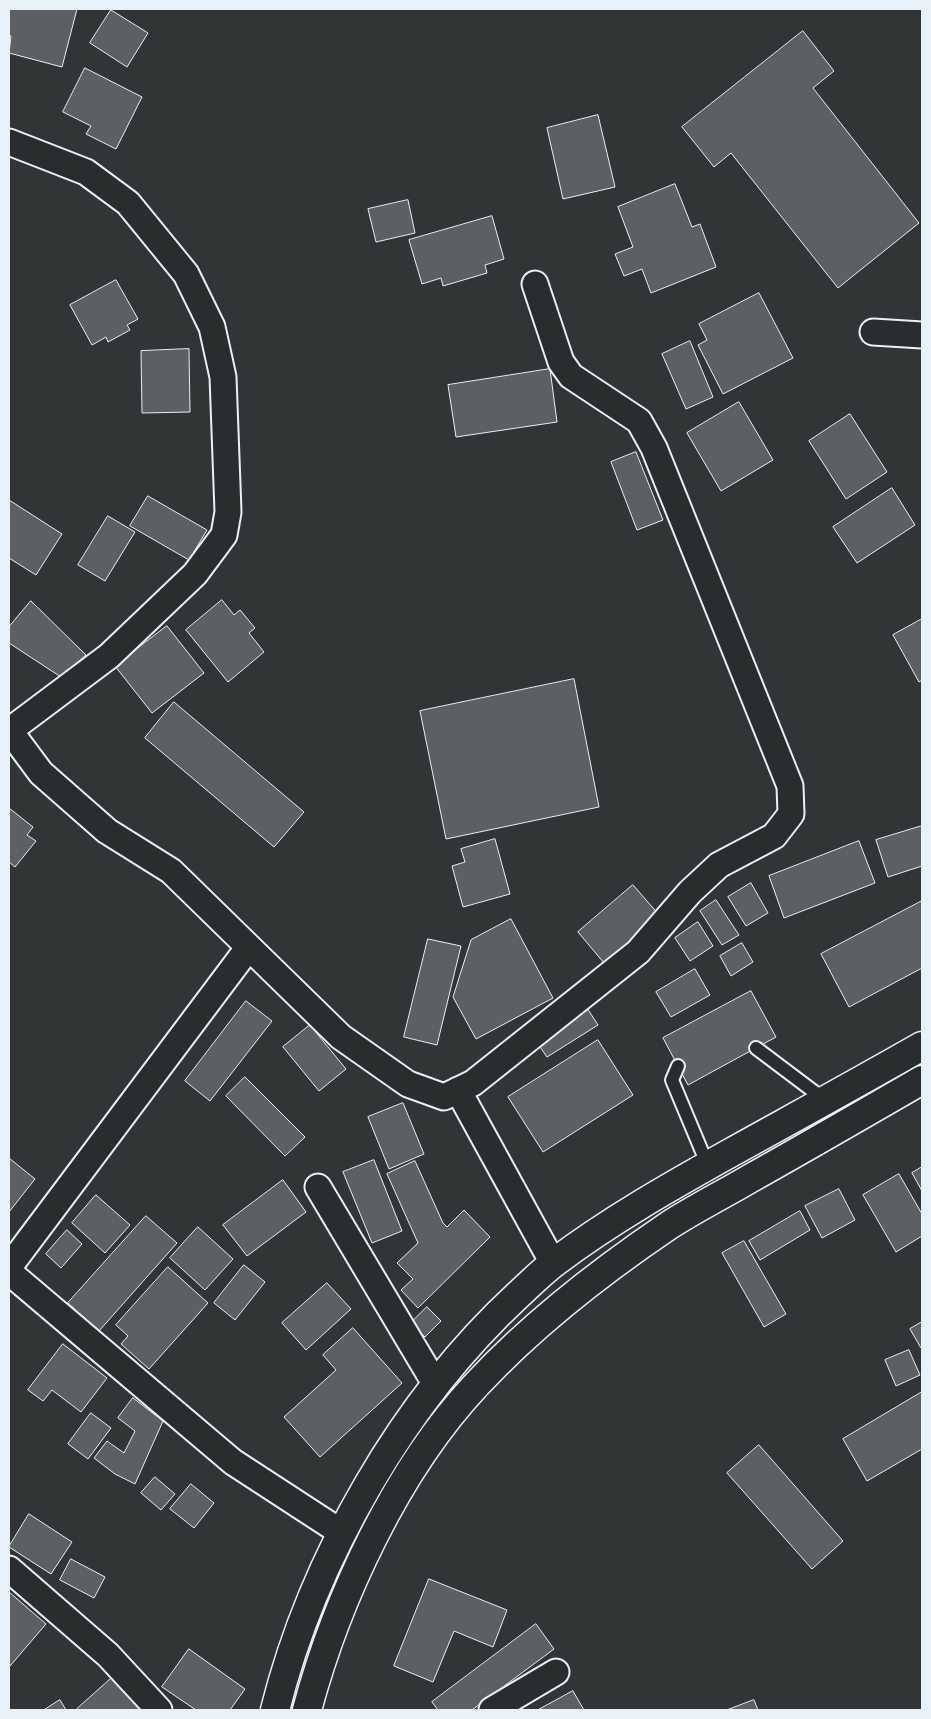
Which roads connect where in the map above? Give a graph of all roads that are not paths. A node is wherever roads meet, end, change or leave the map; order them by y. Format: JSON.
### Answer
{"nodes":[{"id":1,"x":9,"y":142,"type":"edge"},
{"id":2,"x":535,"y":284,"type":"dead end"},
{"id":3,"x":873,"y":332,"type":"dead end"},
{"id":4,"x":922,"y":335,"type":"edge"},
{"id":5,"x":9,"y":730,"type":"edge"},
{"id":6,"x":249,"y":948,"type":"junction"},
{"id":7,"x":922,"y":1046,"type":"edge"},
{"id":8,"x":756,"y":1048,"type":"dead end"},
{"id":9,"x":678,"y":1066,"type":"dead end"},
{"id":10,"x":922,"y":1080,"type":"edge"},
{"id":11,"x":458,"y":1090,"type":"junction"},
{"id":12,"x":825,"y":1100,"type":"junction"},
{"id":13,"x":708,"y":1166,"type":"junction"},
{"id":14,"x":318,"y":1188,"type":"dead end"},
{"id":15,"x":553,"y":1263,"type":"junction"},
{"id":16,"x":9,"y":1267,"type":"edge"},
{"id":17,"x":9,"y":1272,"type":"edge"},
{"id":18,"x":436,"y":1385,"type":"junction"},
{"id":19,"x":342,"y":1533,"type":"junction"},
{"id":20,"x":9,"y":1569,"type":"edge"},
{"id":21,"x":556,"y":1672,"type":"dead end"},
{"id":22,"x":159,"y":1710,"type":"edge"},
{"id":23,"x":275,"y":1710,"type":"edge"},
{"id":24,"x":307,"y":1710,"type":"edge"},
{"id":25,"x":492,"y":1710,"type":"edge"}],
"edges":[{"from":1,"to":5,"type":"street"},
{"from":2,"to":11,"type":"street"},
{"from":3,"to":4,"type":"street"},
{"from":5,"to":6,"type":"street"},
{"from":6,"to":11,"type":"street"},
{"from":6,"to":16,"type":"street"},
{"from":7,"to":12,"type":"main road"},
{"from":8,"to":12,"type":"lane"},
{"from":9,"to":13,"type":"lane"},
{"from":10,"to":24,"type":"main road"},
{"from":11,"to":15,"type":"street"},
{"from":12,"to":13,"type":"main road"},
{"from":13,"to":15,"type":"main road"},
{"from":14,"to":18,"type":"street"},
{"from":15,"to":18,"type":"main road"},
{"from":17,"to":19,"type":"street"},
{"from":18,"to":19,"type":"main road"},
{"from":19,"to":23,"type":"main road"},
{"from":20,"to":22,"type":"street"},
{"from":21,"to":25,"type":"street"}]}
